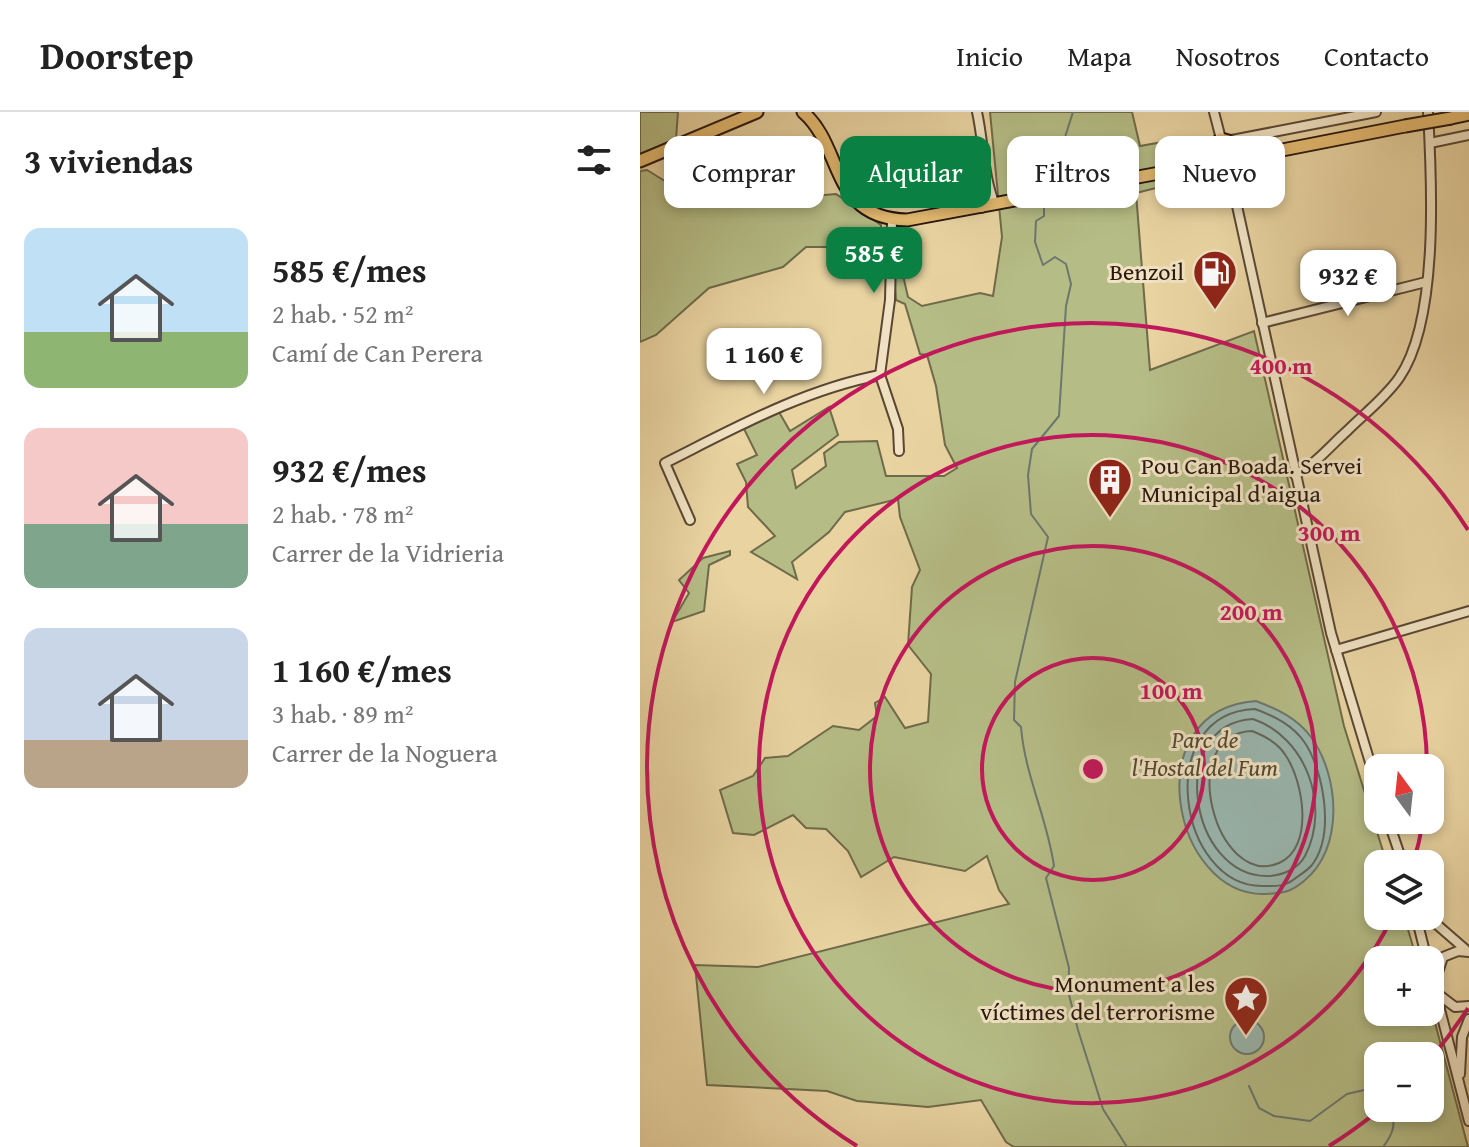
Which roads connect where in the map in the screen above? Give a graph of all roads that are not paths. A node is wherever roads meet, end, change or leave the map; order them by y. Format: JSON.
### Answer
{"nodes":[{"id":1,"x":757,"y":112,"type":"edge"},
{"id":2,"x":803,"y":112,"type":"edge"},
{"id":3,"x":977,"y":112,"type":"edge"},
{"id":4,"x":1214,"y":112,"type":"edge"},
{"id":5,"x":1376,"y":112,"type":"edge"},
{"id":6,"x":1428,"y":112,"type":"edge"},
{"id":7,"x":1469,"y":114,"type":"edge"},
{"id":8,"x":1469,"y":135,"type":"edge"},
{"id":9,"x":983,"y":136,"type":"edge"},
{"id":10,"x":1228,"y":136,"type":"edge"},
{"id":11,"x":1260,"y":136,"type":"edge"},
{"id":12,"x":1430,"y":143,"type":"junction"},
{"id":13,"x":1285,"y":149,"type":"edge"},
{"id":14,"x":640,"y":161,"type":"edge"},
{"id":15,"x":1155,"y":174,"type":"edge"},
{"id":16,"x":991,"y":194,"type":"edge"},
{"id":17,"x":995,"y":205,"type":"junction"},
{"id":18,"x":991,"y":206,"type":"edge"},
{"id":19,"x":961,"y":208,"type":"edge"},
{"id":20,"x":981,"y":208,"type":"edge"},
{"id":21,"x":1237,"y":208,"type":"edge"},
{"id":22,"x":957,"y":212,"type":"junction"},
{"id":23,"x":892,"y":220,"type":"junction"},
{"id":24,"x":1426,"y":282,"type":"junction"},
{"id":25,"x":1262,"y":323,"type":"junction"},
{"id":26,"x":880,"y":375,"type":"junction"},
{"id":27,"x":899,"y":451,"type":"dead end"},
{"id":28,"x":1295,"y":475,"type":"junction"},
{"id":29,"x":690,"y":520,"type":"dead end"},
{"id":30,"x":1469,"y":611,"type":"edge"},
{"id":31,"x":1336,"y":650,"type":"junction"},
{"id":32,"x":1367,"y":754,"type":"edge"},
{"id":33,"x":1441,"y":930,"type":"edge"},
{"id":34,"x":1469,"y":951,"type":"edge"},
{"id":35,"x":1444,"y":956,"type":"edge"},
{"id":36,"x":1444,"y":998,"type":"edge"},
{"id":37,"x":1469,"y":1006,"type":"edge"},
{"id":38,"x":1469,"y":1019,"type":"edge"},
{"id":39,"x":1444,"y":1026,"type":"edge"},
{"id":40,"x":1461,"y":1090,"type":"junction"},
{"id":41,"x":1469,"y":1121,"type":"edge"}],
"edges":[{"from":1,"to":14,"type":"main road"},
{"from":2,"to":23,"type":"main road"},
{"from":3,"to":9,"type":"street"},
{"from":4,"to":10,"type":"street"},
{"from":5,"to":11,"type":"street"},
{"from":6,"to":12,"type":"street"},
{"from":7,"to":13,"type":"main road","bridge":true},
{"from":8,"to":12,"type":"street"},
{"from":12,"to":24,"type":"street"},
{"from":15,"to":17,"type":"main road"},
{"from":16,"to":17,"type":"street"},
{"from":17,"to":18,"type":"main road"},
{"from":19,"to":22,"type":"street"},
{"from":20,"to":22,"type":"main road"},
{"from":21,"to":25,"type":"street"},
{"from":22,"to":23,"type":"main road"},
{"from":23,"to":26,"type":"street"},
{"from":24,"to":25,"type":"street"},
{"from":24,"to":28,"type":"street"},
{"from":25,"to":28,"type":"street"},
{"from":26,"to":27,"type":"street"},
{"from":26,"to":29,"type":"street"},
{"from":28,"to":31,"type":"street"},
{"from":30,"to":31,"type":"street"},
{"from":31,"to":32,"type":"street"},
{"from":33,"to":34,"type":"street"},
{"from":34,"to":35,"type":"street"},
{"from":36,"to":37,"type":"street"},
{"from":38,"to":40,"type":"street"},
{"from":39,"to":40,"type":"street"},
{"from":40,"to":41,"type":"street"}]}
